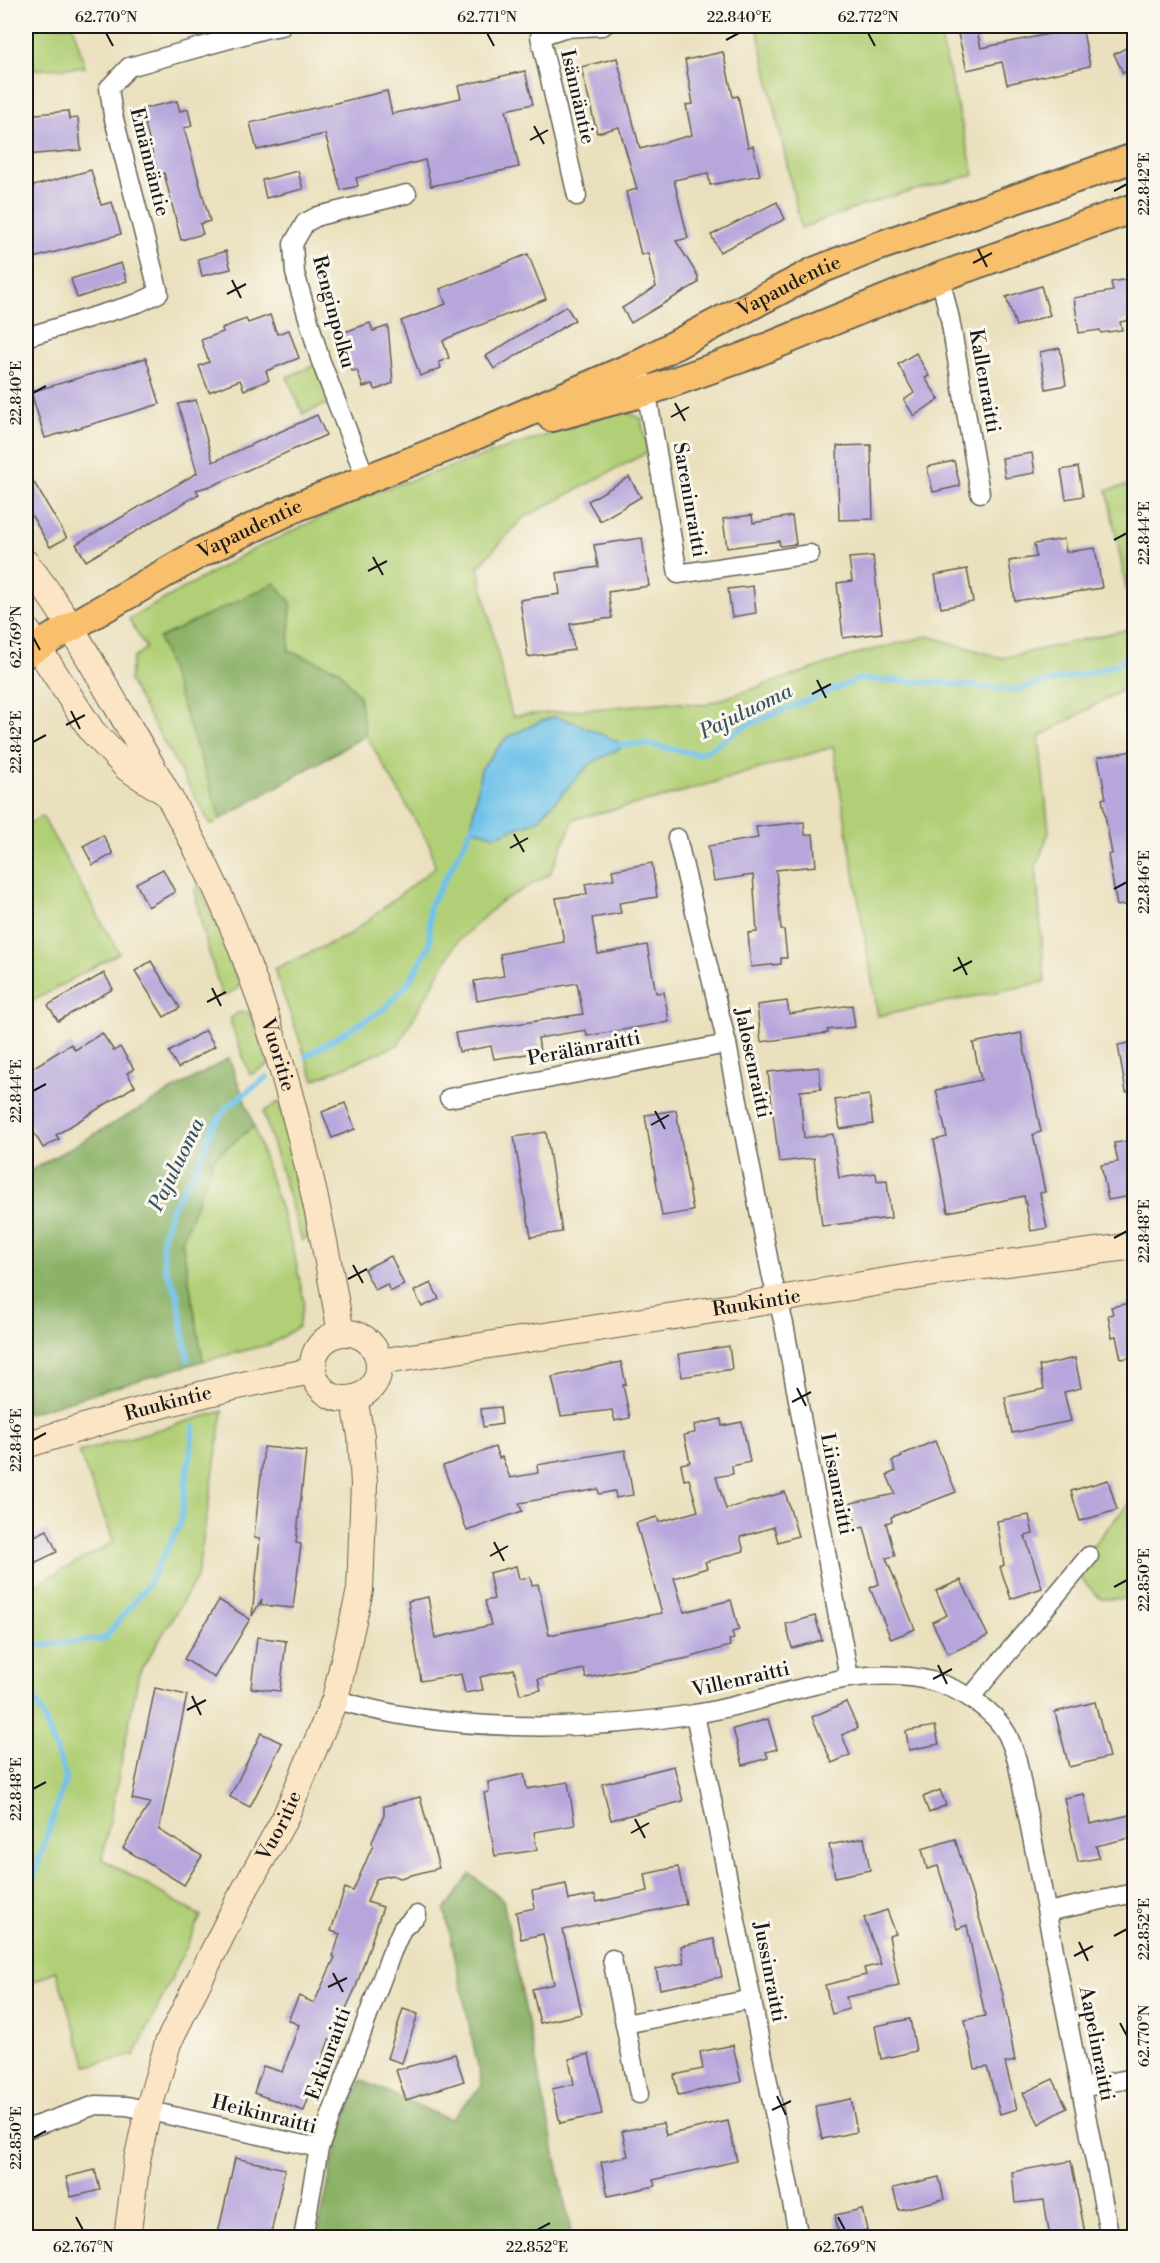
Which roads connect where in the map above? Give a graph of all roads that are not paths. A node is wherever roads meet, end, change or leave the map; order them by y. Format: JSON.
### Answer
{"nodes":[{"id":1,"x":282,"y":26,"type":"edge"},
{"id":2,"x":603,"y":26,"type":"edge"},
{"id":3,"x":1134,"y":158,"type":"edge"},
{"id":4,"x":407,"y":194,"type":"dead end"},
{"id":5,"x":578,"y":196,"type":"dead end"},
{"id":6,"x":1134,"y":208,"type":"edge"},
{"id":7,"x":940,"y":277,"type":"junction"},
{"id":8,"x":26,"y":337,"type":"edge"},
{"id":9,"x":639,"y":364,"type":"junction"},
{"id":10,"x":648,"y":391,"type":"junction"},
{"id":11,"x":455,"y":444,"type":"junction"},
{"id":12,"x":366,"y":479,"type":"junction"},
{"id":13,"x":981,"y":493,"type":"dead end"},
{"id":14,"x":810,"y":554,"type":"dead end"},
{"id":15,"x":26,"y":563,"type":"edge"},
{"id":16,"x":43,"y":639,"type":"edge"},
{"id":17,"x":165,"y":793,"type":"junction"},
{"id":18,"x":677,"y":838,"type":"dead end"},
{"id":19,"x":727,"y":1044,"type":"junction"},
{"id":20,"x":450,"y":1098,"type":"dead end"},
{"id":21,"x":1134,"y":1246,"type":"edge"},
{"id":22,"x":777,"y":1299,"type":"junction"},
{"id":23,"x":341,"y":1333,"type":"junction"},
{"id":24,"x":379,"y":1362,"type":"junction"},
{"id":25,"x":313,"y":1371,"type":"junction"},
{"id":26,"x":354,"y":1398,"type":"junction"},
{"id":27,"x":26,"y":1445,"type":"edge"},
{"id":28,"x":1089,"y":1556,"type":"dead end"},
{"id":29,"x":849,"y":1677,"type":"junction"},
{"id":30,"x":970,"y":1698,"type":"junction"},
{"id":31,"x":335,"y":1699,"type":"junction"},
{"id":32,"x":695,"y":1714,"type":"junction"},
{"id":33,"x":1134,"y":1893,"type":"edge"},
{"id":34,"x":1047,"y":1912,"type":"junction"},
{"id":35,"x":417,"y":1915,"type":"dead end"},
{"id":36,"x":612,"y":1959,"type":"dead end"},
{"id":37,"x":752,"y":1999,"type":"junction"},
{"id":38,"x":625,"y":2024,"type":"junction"},
{"id":39,"x":1134,"y":2078,"type":"edge"},
{"id":40,"x":1081,"y":2088,"type":"junction"},
{"id":41,"x":639,"y":2094,"type":"dead end"},
{"id":42,"x":148,"y":2111,"type":"junction"},
{"id":43,"x":26,"y":2129,"type":"edge"},
{"id":44,"x":319,"y":2148,"type":"junction"},
{"id":45,"x":127,"y":2238,"type":"edge"},
{"id":46,"x":303,"y":2238,"type":"edge"},
{"id":47,"x":799,"y":2238,"type":"edge"},
{"id":48,"x":1110,"y":2238,"type":"edge"}],
"edges":[{"from":1,"to":8,"type":"street","name":"Emännäntie"},
{"from":2,"to":5,"type":"street","name":"Isännäntie"},
{"from":3,"to":9,"type":"main road","name":"Vapaudentie"},
{"from":4,"to":12,"type":"street","name":"Renginpolku"},
{"from":6,"to":7,"type":"main road","name":"Vapaudentie"},
{"from":7,"to":10,"type":"main road","name":"Vapaudentie"},
{"from":7,"to":13,"type":"street","name":"Kallenraitti"},
{"from":9,"to":10,"type":"street","name":"Sareninraitti"},
{"from":9,"to":11,"type":"main road","name":"Vapaudentie"},
{"from":10,"to":11,"type":"main road","name":"Vapaudentie"},
{"from":10,"to":14,"type":"street","name":"Sareninraitti"},
{"from":11,"to":12,"type":"main road","name":"Vapaudentie"},
{"from":12,"to":16,"type":"main road","name":"Vapaudentie"},
{"from":15,"to":16,"type":"street"},
{"from":16,"to":17,"type":"street","name":"Vuoritie"},
{"from":16,"to":17,"type":"street","name":"Vuoritie"},
{"from":17,"to":23,"type":"street","name":"Vuoritie"},
{"from":18,"to":19,"type":"street","name":"Jalosenraitti"},
{"from":19,"to":20,"type":"street","name":"Perälänraitti"},
{"from":19,"to":22,"type":"street","name":"Jalosenraitti"},
{"from":21,"to":22,"type":"street","name":"Ruukintie"},
{"from":22,"to":24,"type":"street","name":"Ruukintie"},
{"from":22,"to":29,"type":"street","name":"Liisanraitti"},
{"from":23,"to":24,"type":"street"},
{"from":23,"to":25,"type":"street"},
{"from":24,"to":26,"type":"street"},
{"from":25,"to":26,"type":"street"},
{"from":25,"to":27,"type":"street","name":"Ruukintie"},
{"from":26,"to":31,"type":"street","name":"Vuoritie"},
{"from":28,"to":30,"type":"street"},
{"from":29,"to":30,"type":"street","name":"Villenraitti"},
{"from":29,"to":32,"type":"street","name":"Villenraitti"},
{"from":30,"to":34,"type":"street","name":"Aapelinraitti"},
{"from":31,"to":32,"type":"street","name":"Villenraitti"},
{"from":31,"to":42,"type":"street","name":"Vuoritie"},
{"from":32,"to":37,"type":"street","name":"Jussinraitti"},
{"from":33,"to":34,"type":"street"},
{"from":34,"to":40,"type":"street","name":"Aapelinraitti"},
{"from":35,"to":44,"type":"street","name":"Erkinraitti"},
{"from":36,"to":38,"type":"street"},
{"from":37,"to":38,"type":"street"},
{"from":37,"to":47,"type":"street","name":"Jussinraitti"},
{"from":38,"to":41,"type":"street"},
{"from":39,"to":40,"type":"street"},
{"from":40,"to":48,"type":"street","name":"Aapelinraitti"},
{"from":42,"to":43,"type":"street","name":"Heikinraitti"},
{"from":42,"to":44,"type":"street","name":"Heikinraitti"},
{"from":42,"to":45,"type":"street","name":"Vuoritie"},
{"from":44,"to":46,"type":"street","name":"Heikinraitti"}]}
